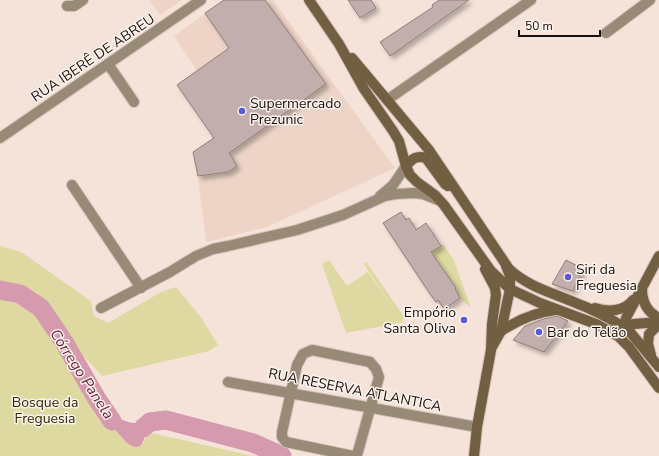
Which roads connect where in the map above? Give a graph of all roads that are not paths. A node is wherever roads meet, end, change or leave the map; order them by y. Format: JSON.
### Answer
{"nodes":[{"id":1,"x":83,"y":0,"type":"edge"},
{"id":2,"x":201,"y":0,"type":"edge"},
{"id":3,"x":309,"y":0,"type":"edge"},
{"id":4,"x":531,"y":0,"type":"edge"},
{"id":5,"x":650,"y":0,"type":"edge"},
{"id":6,"x":67,"y":6,"type":"dead end"},
{"id":7,"x":606,"y":33,"type":"dead end"},
{"id":8,"x":339,"y":44,"type":"junction"},
{"id":9,"x":108,"y":64,"type":"junction"},
{"id":10,"x":387,"y":100,"type":"junction"},
{"id":11,"x":134,"y":102,"type":"dead end"},
{"id":12,"x":0,"y":138,"type":"edge"},
{"id":13,"x":406,"y":166,"type":"junction"},
{"id":14,"x":72,"y":185,"type":"dead end"},
{"id":15,"x":459,"y":194,"type":"junction"},
{"id":16,"x":375,"y":200,"type":"junction"},
{"id":17,"x":440,"y":200,"type":"junction"},
{"id":18,"x":659,"y":256,"type":"edge"},
{"id":19,"x":482,"y":260,"type":"junction"},
{"id":20,"x":504,"y":262,"type":"junction"},
{"id":21,"x":141,"y":288,"type":"junction"},
{"id":22,"x":510,"y":289,"type":"junction"},
{"id":23,"x":642,"y":289,"type":"junction"},
{"id":24,"x":577,"y":303,"type":"junction"},
{"id":25,"x":101,"y":308,"type":"dead end"},
{"id":26,"x":558,"y":309,"type":"junction"},
{"id":27,"x":659,"y":318,"type":"edge"},
{"id":28,"x":659,"y":323,"type":"edge"},
{"id":29,"x":624,"y":327,"type":"junction"},
{"id":30,"x":604,"y":328,"type":"junction"},
{"id":31,"x":501,"y":330,"type":"junction"},
{"id":32,"x":624,"y":341,"type":"junction"},
{"id":33,"x":491,"y":350,"type":"junction"},
{"id":34,"x":656,"y":363,"type":"edge"},
{"id":35,"x":228,"y":382,"type":"dead end"},
{"id":36,"x":659,"y":388,"type":"edge"},
{"id":37,"x":291,"y":392,"type":"junction"},
{"id":38,"x":371,"y":408,"type":"junction"},
{"id":39,"x":477,"y":427,"type":"junction"},
{"id":40,"x":474,"y":456,"type":"edge"}],
"edges":[{"from":1,"to":6,"type":"street"},
{"from":2,"to":9,"type":"street","name":"RUA IBERÊ DE ABREU"},
{"from":3,"to":8,"type":"main road"},
{"from":4,"to":10,"type":"street"},
{"from":5,"to":7,"type":"street"},
{"from":8,"to":10,"type":"main road"},
{"from":8,"to":13,"type":"main road"},
{"from":9,"to":11,"type":"street"},
{"from":9,"to":12,"type":"street","name":"RUA IBERÊ DE ABREU"},
{"from":10,"to":15,"type":"main road"},
{"from":13,"to":15,"type":"main road"},
{"from":13,"to":16,"type":"street"},
{"from":13,"to":17,"type":"main road"},
{"from":14,"to":21,"type":"street"},
{"from":15,"to":20,"type":"main road"},
{"from":16,"to":17,"type":"street"},
{"from":16,"to":21,"type":"street"},
{"from":17,"to":19,"type":"main road"},
{"from":18,"to":23,"type":"main road"},
{"from":19,"to":22,"type":"main road"},
{"from":19,"to":33,"type":"main road"},
{"from":20,"to":22,"type":"main road"},
{"from":20,"to":24,"type":"main road"},
{"from":21,"to":25,"type":"street"},
{"from":22,"to":26,"type":"main road"},
{"from":22,"to":31,"type":"main road"},
{"from":23,"to":24,"type":"main road"},
{"from":23,"to":27,"type":"main road"},
{"from":23,"to":29,"type":"main road"},
{"from":24,"to":29,"type":"main road"},
{"from":26,"to":30,"type":"main road"},
{"from":26,"to":31,"type":"main road"},
{"from":28,"to":29,"type":"main road"},
{"from":28,"to":34,"type":"main road"},
{"from":29,"to":30,"type":"main road"},
{"from":29,"to":32,"type":"main road"},
{"from":29,"to":34,"type":"main road"},
{"from":30,"to":32,"type":"main road"},
{"from":31,"to":33,"type":"main road"},
{"from":32,"to":36,"type":"main road"},
{"from":33,"to":39,"type":"main road"},
{"from":35,"to":37,"type":"street","name":"RUA RESERVA ATLANTICA"},
{"from":37,"to":38,"type":"street","name":"RUA RESERVA ATLANTICA"},
{"from":37,"to":38,"type":"street"},
{"from":37,"to":38,"type":"street"},
{"from":38,"to":39,"type":"street","name":"RUA RESERVA ATLANTICA"},
{"from":39,"to":40,"type":"main road"}]}
